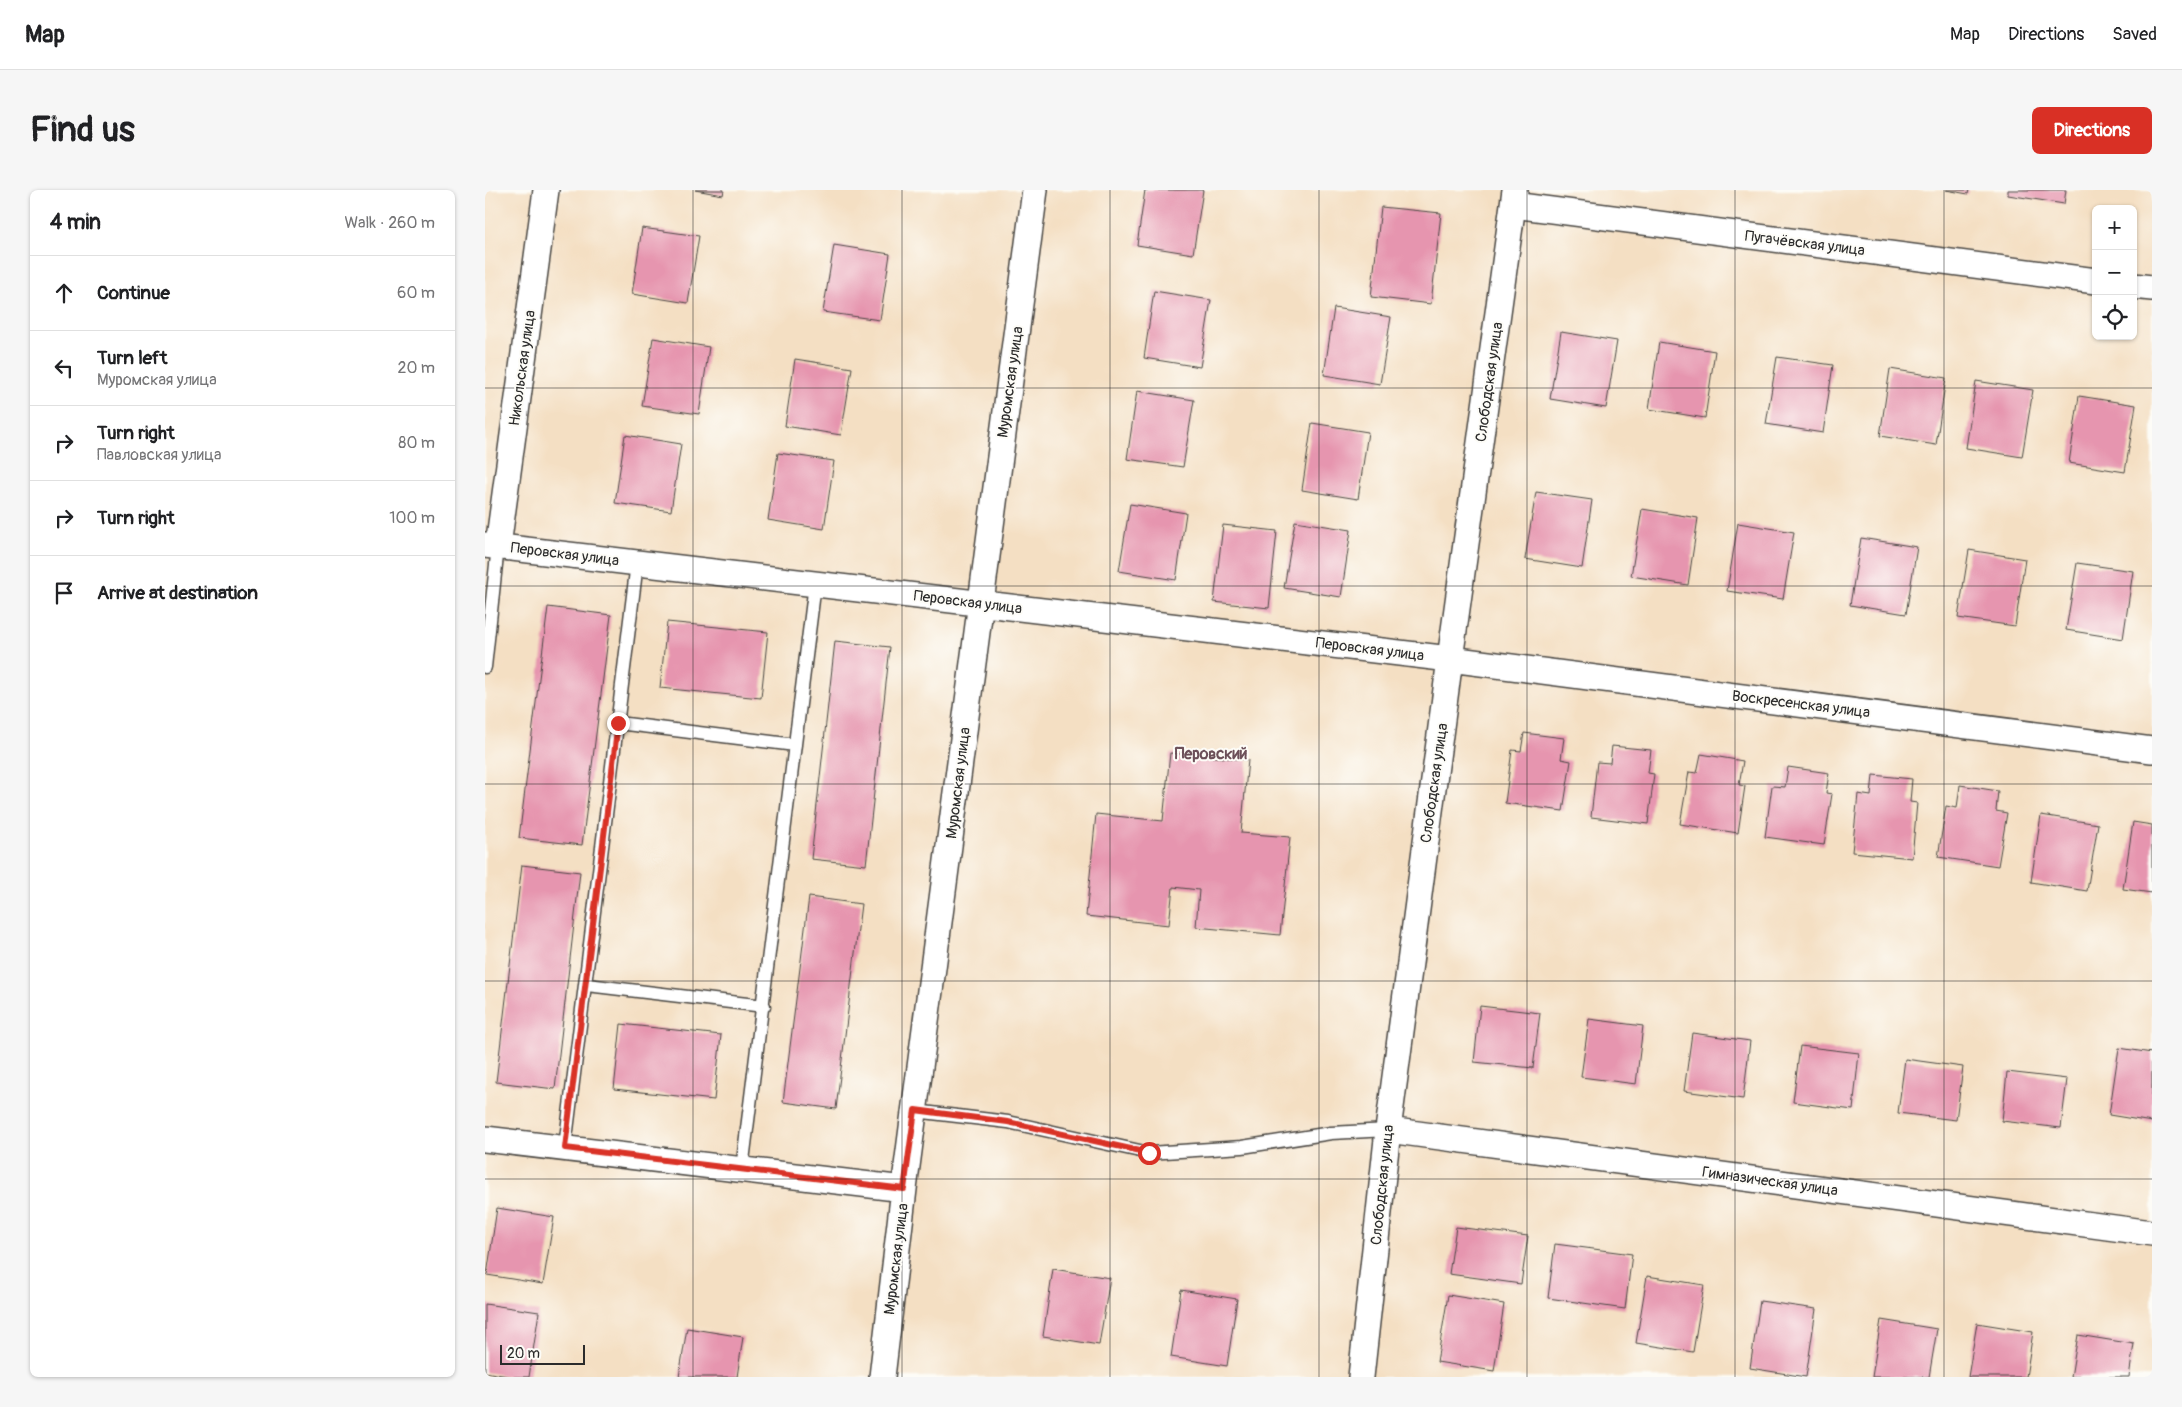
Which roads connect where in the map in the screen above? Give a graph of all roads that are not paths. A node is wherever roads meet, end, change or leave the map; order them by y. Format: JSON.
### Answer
{"nodes":[{"id":1,"x":546,"y":190,"type":"edge"},
{"id":2,"x":1035,"y":190,"type":"edge"},
{"id":3,"x":1514,"y":198,"type":"edge"},
{"id":4,"x":2092,"y":280,"type":"edge"},
{"id":5,"x":2137,"y":286,"type":"edge"},
{"id":6,"x":2152,"y":288,"type":"edge"},
{"id":7,"x":491,"y":545,"type":"edge"},
{"id":8,"x":637,"y":563,"type":"junction"},
{"id":9,"x":815,"y":584,"type":"junction"},
{"id":10,"x":981,"y":604,"type":"junction"},
{"id":11,"x":1450,"y":659,"type":"junction"},
{"id":12,"x":485,"y":667,"type":"edge"},
{"id":13,"x":618,"y":723,"type":"junction"},
{"id":14,"x":795,"y":745,"type":"junction"},
{"id":15,"x":2152,"y":750,"type":"edge"},
{"id":16,"x":587,"y":985,"type":"junction"},
{"id":17,"x":764,"y":1006,"type":"junction"},
{"id":18,"x":915,"y":1110,"type":"junction"},
{"id":19,"x":1388,"y":1130,"type":"junction"},
{"id":20,"x":485,"y":1139,"type":"edge"},
{"id":21,"x":565,"y":1148,"type":"junction"},
{"id":22,"x":742,"y":1169,"type":"junction"},
{"id":23,"x":904,"y":1189,"type":"junction"},
{"id":24,"x":2152,"y":1232,"type":"edge"},
{"id":25,"x":882,"y":1377,"type":"edge"},
{"id":26,"x":1361,"y":1377,"type":"edge"}],
"edges":[{"from":1,"to":7,"type":"street","name":"Никольская улица"},
{"from":2,"to":10,"type":"street","name":"Муромская улица"},
{"from":3,"to":4,"type":"street","name":"Пугачёвская улица"},
{"from":3,"to":11,"type":"street","name":"Слободская улица"},
{"from":5,"to":6,"type":"street"},
{"from":7,"to":8,"type":"street","name":"Перовская улица"},
{"from":7,"to":12,"type":"lane"},
{"from":8,"to":9,"type":"street","name":"Перовская улица"},
{"from":8,"to":13,"type":"lane"},
{"from":9,"to":10,"type":"street","name":"Перовская улица"},
{"from":9,"to":14,"type":"lane"},
{"from":10,"to":11,"type":"street","name":"Перовская улица"},
{"from":10,"to":18,"type":"street","name":"Муромская улица"},
{"from":11,"to":15,"type":"street","name":"Воскресенская улица"},
{"from":11,"to":19,"type":"street","name":"Слободская улица"},
{"from":13,"to":14,"type":"lane"},
{"from":13,"to":16,"type":"lane"},
{"from":14,"to":17,"type":"lane"},
{"from":16,"to":17,"type":"lane"},
{"from":16,"to":21,"type":"lane"},
{"from":17,"to":22,"type":"lane"},
{"from":18,"to":19,"type":"lane"},
{"from":18,"to":23,"type":"street","name":"Муромская улица"},
{"from":19,"to":24,"type":"street","name":"Гимназическая улица"},
{"from":19,"to":26,"type":"street","name":"Слободская улица"},
{"from":20,"to":21,"type":"street"},
{"from":21,"to":22,"type":"street"},
{"from":22,"to":23,"type":"street"},
{"from":23,"to":25,"type":"street","name":"Муромская улица"}]}
